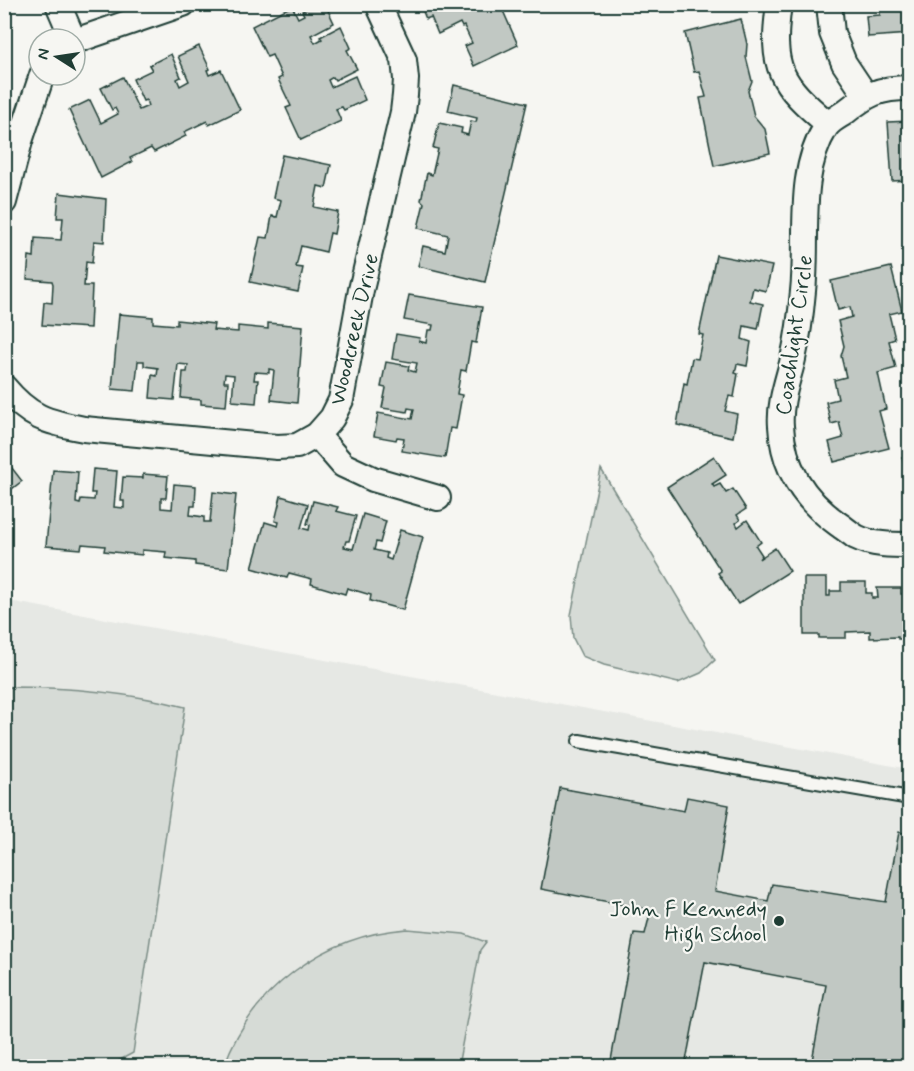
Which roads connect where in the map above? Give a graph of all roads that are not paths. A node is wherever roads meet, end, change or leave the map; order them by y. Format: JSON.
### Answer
{"nodes":[{"id":1,"x":58,"y":4,"type":"edge"},
{"id":2,"x":183,"y":4,"type":"edge"},
{"id":3,"x":378,"y":4,"type":"edge"},
{"id":4,"x":779,"y":4,"type":"edge"},
{"id":5,"x":829,"y":4,"type":"edge"},
{"id":6,"x":68,"y":27,"type":"edge"},
{"id":7,"x":87,"y":36,"type":"edge"},
{"id":8,"x":38,"y":87,"type":"edge"},
{"id":9,"x":909,"y":88,"type":"edge"},
{"id":10,"x":866,"y":96,"type":"junction"},
{"id":11,"x":828,"y":124,"type":"junction"},
{"id":12,"x":4,"y":202,"type":"edge"},
{"id":13,"x":4,"y":387,"type":"edge"},
{"id":14,"x":317,"y":435,"type":"junction"},
{"id":15,"x":438,"y":498,"type":"dead end"},
{"id":16,"x":909,"y":545,"type":"edge"},
{"id":17,"x":579,"y":741,"type":"dead end"},
{"id":18,"x":909,"y":798,"type":"edge"}],
"edges":[{"from":1,"to":6,"type":"street"},
{"from":2,"to":7,"type":"street"},
{"from":3,"to":14,"type":"street","name":"Woodcreek Drive"},
{"from":4,"to":11,"type":"street"},
{"from":5,"to":10,"type":"street"},
{"from":8,"to":12,"type":"street"},
{"from":9,"to":10,"type":"street","name":"Coachlight Circle"},
{"from":10,"to":11,"type":"street","name":"Coachlight Circle"},
{"from":11,"to":16,"type":"street","name":"Coachlight Circle"},
{"from":13,"to":14,"type":"street","name":"Woodcreek Drive"},
{"from":14,"to":15,"type":"street"},
{"from":17,"to":18,"type":"lane"}]}
